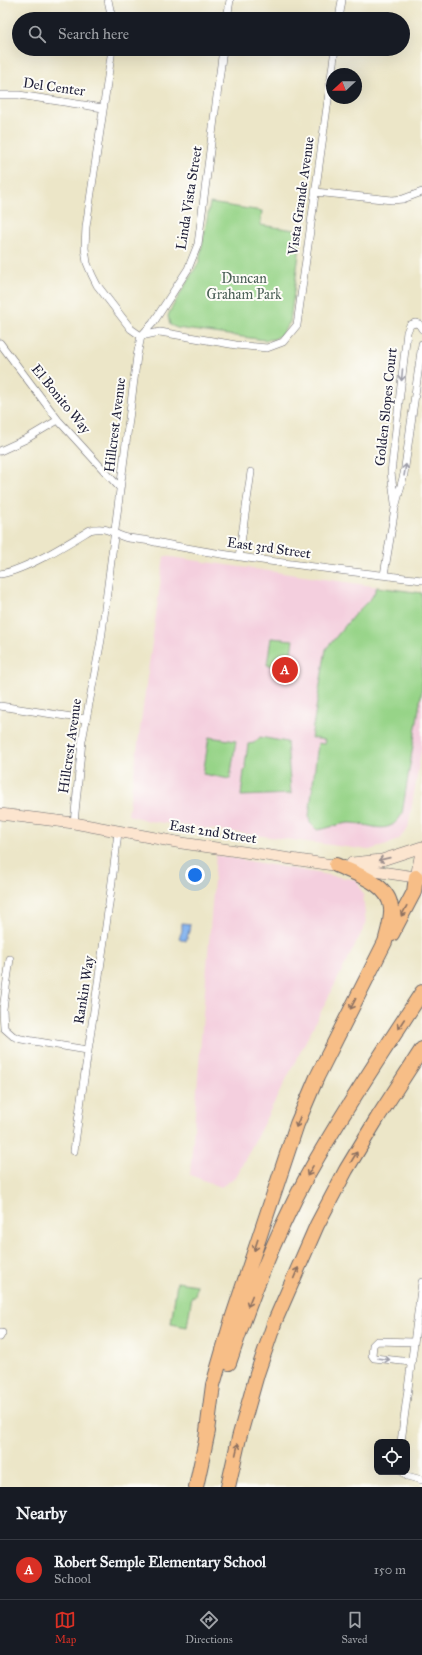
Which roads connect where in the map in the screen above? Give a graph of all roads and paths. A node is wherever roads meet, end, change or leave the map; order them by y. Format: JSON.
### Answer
{"nodes":[{"id":1,"x":108,"y":0,"type":"edge"},
{"id":2,"x":230,"y":0,"type":"edge"},
{"id":3,"x":342,"y":0,"type":"edge"},
{"id":4,"x":111,"y":12,"type":"edge"},
{"id":5,"x":228,"y":12,"type":"edge"},
{"id":6,"x":340,"y":12,"type":"edge"},
{"id":7,"x":111,"y":56,"type":"edge"},
{"id":8,"x":222,"y":56,"type":"edge"},
{"id":9,"x":334,"y":56,"type":"edge"},
{"id":10,"x":0,"y":95,"type":"edge"},
{"id":11,"x":104,"y":108,"type":"junction"},
{"id":12,"x":315,"y":192,"type":"junction"},
{"id":13,"x":422,"y":192,"type":"edge"},
{"id":14,"x":422,"y":330,"type":"edge"},
{"id":15,"x":141,"y":336,"type":"junction"},
{"id":16,"x":0,"y":343,"type":"edge"},
{"id":17,"x":422,"y":344,"type":"edge"},
{"id":18,"x":58,"y":420,"type":"junction"},
{"id":19,"x":0,"y":451,"type":"edge"},
{"id":20,"x":251,"y":472,"type":"dead end"},
{"id":21,"x":120,"y":488,"type":"junction"},
{"id":22,"x":395,"y":508,"type":"junction"},
{"id":23,"x":115,"y":532,"type":"junction"},
{"id":24,"x":239,"y":558,"type":"junction"},
{"id":25,"x":0,"y":574,"type":"edge"},
{"id":26,"x":384,"y":575,"type":"junction"},
{"id":27,"x":422,"y":580,"type":"edge"},
{"id":28,"x":0,"y":706,"type":"edge"},
{"id":29,"x":86,"y":719,"type":"junction"},
{"id":30,"x":0,"y":814,"type":"edge"},
{"id":31,"x":74,"y":823,"type":"junction"},
{"id":32,"x":118,"y":832,"type":"junction"},
{"id":33,"x":422,"y":846,"type":"edge"},
{"id":34,"x":336,"y":865,"type":"junction"},
{"id":35,"x":419,"y":877,"type":"edge"},
{"id":36,"x":385,"y":942,"type":"junction"},
{"id":37,"x":10,"y":959,"type":"dead end"},
{"id":38,"x":422,"y":992,"type":"edge"},
{"id":39,"x":422,"y":1049,"type":"edge"},
{"id":40,"x":88,"y":1050,"type":"junction"},
{"id":41,"x":74,"y":1151,"type":"dead end"},
{"id":42,"x":422,"y":1282,"type":"edge"},
{"id":43,"x":414,"y":1342,"type":"junction"},
{"id":44,"x":411,"y":1362,"type":"junction"},
{"id":45,"x":206,"y":1439,"type":"junction"},
{"id":46,"x":401,"y":1439,"type":"edge"},
{"id":47,"x":406,"y":1475,"type":"edge"},
{"id":48,"x":422,"y":1480,"type":"edge"},
{"id":49,"x":196,"y":1487,"type":"edge"},
{"id":50,"x":228,"y":1487,"type":"edge"}],
"edges":[{"from":1,"to":4,"type":"street"},
{"from":2,"to":5,"type":"street"},
{"from":3,"to":6,"type":"street"},
{"from":7,"to":11,"type":"street"},
{"from":8,"to":15,"type":"street","name":"Linda Vista Street"},
{"from":9,"to":12,"type":"street","name":"Vista Grande Avenue"},
{"from":10,"to":11,"type":"street","name":"Del Center"},
{"from":11,"to":15,"type":"street"},
{"from":12,"to":13,"type":"street"},
{"from":12,"to":15,"type":"street","name":"Vista Grande Avenue"},
{"from":14,"to":22,"type":"street","name":"Golden Slopes Court","one_way":true},
{"from":15,"to":21,"type":"street","name":"Hillcrest Avenue"},
{"from":16,"to":18,"type":"street","name":"El Bonito Way"},
{"from":22,"to":17,"type":"street","name":"Golden Slopes Court","one_way":true},
{"from":18,"to":19,"type":"street"},
{"from":18,"to":21,"type":"street","name":"El Bonito Way"},
{"from":20,"to":24,"type":"street"},
{"from":21,"to":23,"type":"street","name":"Hillcrest Avenue"},
{"from":22,"to":26,"type":"street","name":"Golden Slopes Court"},
{"from":23,"to":24,"type":"street","name":"East 3rd Street"},
{"from":23,"to":25,"type":"street","name":"East 3rd Street"},
{"from":23,"to":29,"type":"street","name":"Hillcrest Avenue"},
{"from":24,"to":26,"type":"street","name":"East 3rd Street"},
{"from":26,"to":27,"type":"street","name":"East 3rd Street"},
{"from":28,"to":29,"type":"street"},
{"from":29,"to":31,"type":"street","name":"Hillcrest Avenue"},
{"from":30,"to":31,"type":"main road","name":"East 2nd Street"},
{"from":31,"to":32,"type":"main road","name":"East 2nd Street"},
{"from":32,"to":34,"type":"main road","name":"East 2nd Street"},
{"from":32,"to":40,"type":"street","name":"Rankin Way"},
{"from":33,"to":34,"type":"main road","one_way":true},
{"from":33,"to":35,"type":"main road"},
{"from":34,"to":35,"type":"main road","name":"East 2nd Street"},
{"from":34,"to":36,"type":"highway"},
{"from":35,"to":36,"type":"highway","one_way":true},
{"from":36,"to":45,"type":"highway","one_way":true},
{"from":37,"to":40,"type":"street"},
{"from":38,"to":45,"type":"highway","one_way":true},
{"from":50,"to":39,"type":"highway","one_way":true},
{"from":40,"to":41,"type":"street","name":"Rankin Way"},
{"from":42,"to":43,"type":"street"},
{"from":43,"to":44,"type":"street"},
{"from":43,"to":44,"type":"street","one_way":true},
{"from":44,"to":46,"type":"street"},
{"from":45,"to":49,"type":"highway"},
{"from":47,"to":48,"type":"street"}]}
